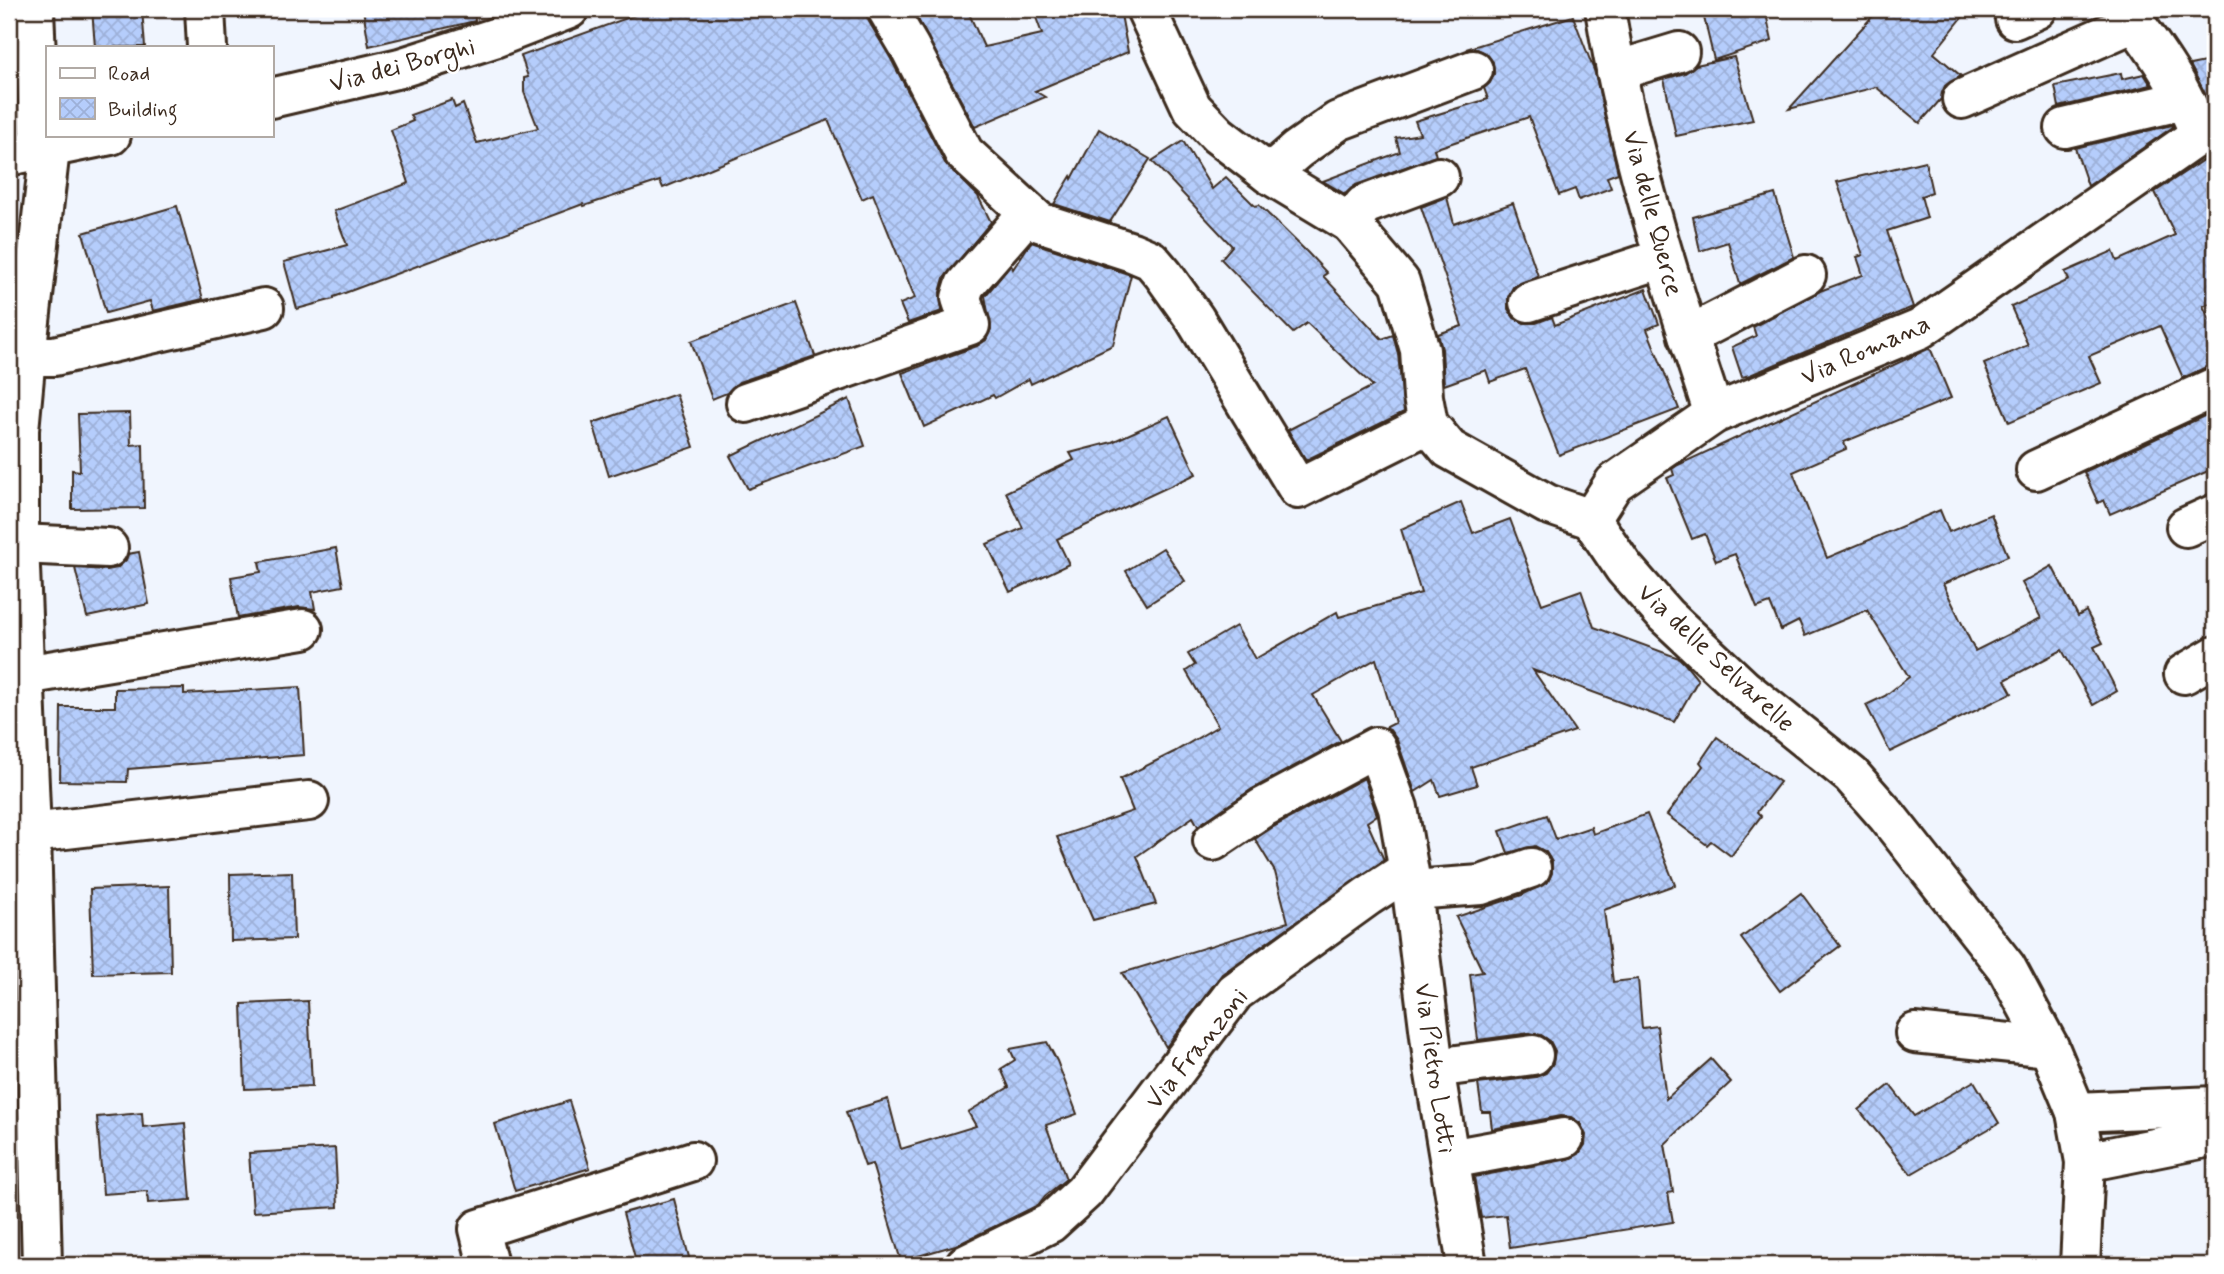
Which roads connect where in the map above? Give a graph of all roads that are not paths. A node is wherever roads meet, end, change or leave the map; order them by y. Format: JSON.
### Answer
{"nodes":[{"id":1,"x":34,"y":9,"type":"edge"},
{"id":2,"x":205,"y":9,"type":"edge"},
{"id":3,"x":569,"y":9,"type":"edge"},
{"id":4,"x":887,"y":9,"type":"edge"},
{"id":5,"x":1146,"y":9,"type":"edge"},
{"id":6,"x":1605,"y":9,"type":"edge"},
{"id":7,"x":2130,"y":15,"type":"edge"},
{"id":8,"x":492,"y":23,"type":"edge"},
{"id":9,"x":207,"y":46,"type":"edge"},
{"id":10,"x":1679,"y":52,"type":"dead end"},
{"id":11,"x":1473,"y":71,"type":"dead end"},
{"id":12,"x":1616,"y":71,"type":"junction"},
{"id":13,"x":273,"y":98,"type":"edge"},
{"id":14,"x":1962,"y":99,"type":"dead end"},
{"id":15,"x":2184,"y":100,"type":"junction"},
{"id":16,"x":2065,"y":128,"type":"dead end"},
{"id":17,"x":106,"y":136,"type":"edge"},
{"id":18,"x":2211,"y":137,"type":"edge"},
{"id":19,"x":33,"y":152,"type":"edge"},
{"id":20,"x":1269,"y":174,"type":"junction"},
{"id":21,"x":1439,"y":177,"type":"dead end"},
{"id":22,"x":1028,"y":213,"type":"junction"},
{"id":23,"x":1350,"y":223,"type":"junction"},
{"id":24,"x":1664,"y":258,"type":"junction"},
{"id":25,"x":1806,"y":275,"type":"dead end"},
{"id":26,"x":1530,"y":302,"type":"dead end"},
{"id":27,"x":264,"y":308,"type":"dead end"},
{"id":28,"x":1688,"y":337,"type":"junction"},
{"id":29,"x":26,"y":356,"type":"junction"},
{"id":30,"x":2215,"y":387,"type":"edge"},
{"id":31,"x":746,"y":403,"type":"dead end"},
{"id":32,"x":1714,"y":414,"type":"junction"},
{"id":33,"x":1428,"y":424,"type":"junction"},
{"id":34,"x":14,"y":431,"type":"edge"},
{"id":35,"x":2036,"y":470,"type":"dead end"},
{"id":36,"x":1591,"y":519,"type":"junction"},
{"id":37,"x":19,"y":544,"type":"junction"},
{"id":38,"x":108,"y":548,"type":"dead end"},
{"id":39,"x":303,"y":629,"type":"dead end"},
{"id":40,"x":25,"y":675,"type":"junction"},
{"id":41,"x":309,"y":801,"type":"dead end"},
{"id":42,"x":31,"y":833,"type":"junction"},
{"id":43,"x":1213,"y":841,"type":"dead end"},
{"id":44,"x":1531,"y":868,"type":"dead end"},
{"id":45,"x":1410,"y":880,"type":"junction"},
{"id":46,"x":22,"y":1008,"type":"edge"},
{"id":47,"x":1915,"y":1033,"type":"dead end"},
{"id":48,"x":2049,"y":1047,"type":"junction"},
{"id":49,"x":1533,"y":1055,"type":"dead end"},
{"id":50,"x":1434,"y":1068,"type":"junction"},
{"id":51,"x":2215,"y":1106,"type":"edge"},
{"id":52,"x":2076,"y":1112,"type":"junction"},
{"id":53,"x":2215,"y":1136,"type":"edge"},
{"id":54,"x":1564,"y":1138,"type":"dead end"},
{"id":55,"x":1450,"y":1159,"type":"junction"},
{"id":56,"x":694,"y":1161,"type":"dead end"},
{"id":57,"x":2085,"y":1162,"type":"junction"},
{"id":58,"x":42,"y":1265,"type":"edge"},
{"id":59,"x":488,"y":1265,"type":"edge"},
{"id":60,"x":965,"y":1265,"type":"edge"},
{"id":61,"x":1467,"y":1265,"type":"edge"},
{"id":62,"x":2080,"y":1265,"type":"edge"}],
"edges":[{"from":1,"to":19,"type":"street"},
{"from":2,"to":9,"type":"street"},
{"from":3,"to":8,"type":"street","name":"Via dei Borghi"},
{"from":4,"to":22,"type":"street"},
{"from":5,"to":20,"type":"street"},
{"from":6,"to":12,"type":"street","name":"Via delle Querce"},
{"from":7,"to":14,"type":"street"},
{"from":7,"to":15,"type":"street"},
{"from":8,"to":13,"type":"street","name":"Via dei Borghi"},
{"from":10,"to":12,"type":"street"},
{"from":11,"to":20,"type":"street"},
{"from":12,"to":24,"type":"street","name":"Via delle Querce"},
{"from":15,"to":16,"type":"street"},
{"from":15,"to":18,"type":"street"},
{"from":17,"to":19,"type":"street"},
{"from":18,"to":32,"type":"street","name":"Via Romana"},
{"from":19,"to":29,"type":"street"},
{"from":20,"to":23,"type":"street"},
{"from":21,"to":23,"type":"street"},
{"from":22,"to":31,"type":"street"},
{"from":22,"to":33,"type":"street"},
{"from":23,"to":33,"type":"street"},
{"from":24,"to":26,"type":"street"},
{"from":24,"to":28,"type":"street","name":"Via delle Querce"},
{"from":25,"to":28,"type":"street"},
{"from":27,"to":29,"type":"street"},
{"from":28,"to":32,"type":"street","name":"Via delle Querce"},
{"from":29,"to":34,"type":"street"},
{"from":30,"to":35,"type":"street"},
{"from":32,"to":36,"type":"street","name":"Via Romana"},
{"from":33,"to":36,"type":"street"},
{"from":34,"to":37,"type":"street"},
{"from":36,"to":48,"type":"street","name":"Via delle Selvarelle"},
{"from":37,"to":38,"type":"street"},
{"from":37,"to":40,"type":"street"},
{"from":39,"to":40,"type":"street"},
{"from":40,"to":42,"type":"street"},
{"from":41,"to":42,"type":"street"},
{"from":42,"to":46,"type":"street"},
{"from":43,"to":45,"type":"street"},
{"from":44,"to":45,"type":"street"},
{"from":45,"to":50,"type":"street","name":"Via Pietro Lotti"},
{"from":45,"to":60,"type":"street","name":"Via Franzoni"},
{"from":46,"to":58,"type":"street"},
{"from":47,"to":48,"type":"street"},
{"from":48,"to":52,"type":"street","name":"Via delle Selvarelle"},
{"from":49,"to":50,"type":"street"},
{"from":50,"to":55,"type":"street","name":"Via Pietro Lotti"},
{"from":51,"to":52,"type":"street"},
{"from":52,"to":57,"type":"street","name":"Via delle Selvarelle"},
{"from":53,"to":57,"type":"street"},
{"from":54,"to":55,"type":"street"},
{"from":55,"to":61,"type":"street","name":"Via Pietro Lotti"},
{"from":56,"to":59,"type":"street"},
{"from":57,"to":62,"type":"street","name":"Via delle Selvarelle"}]}
